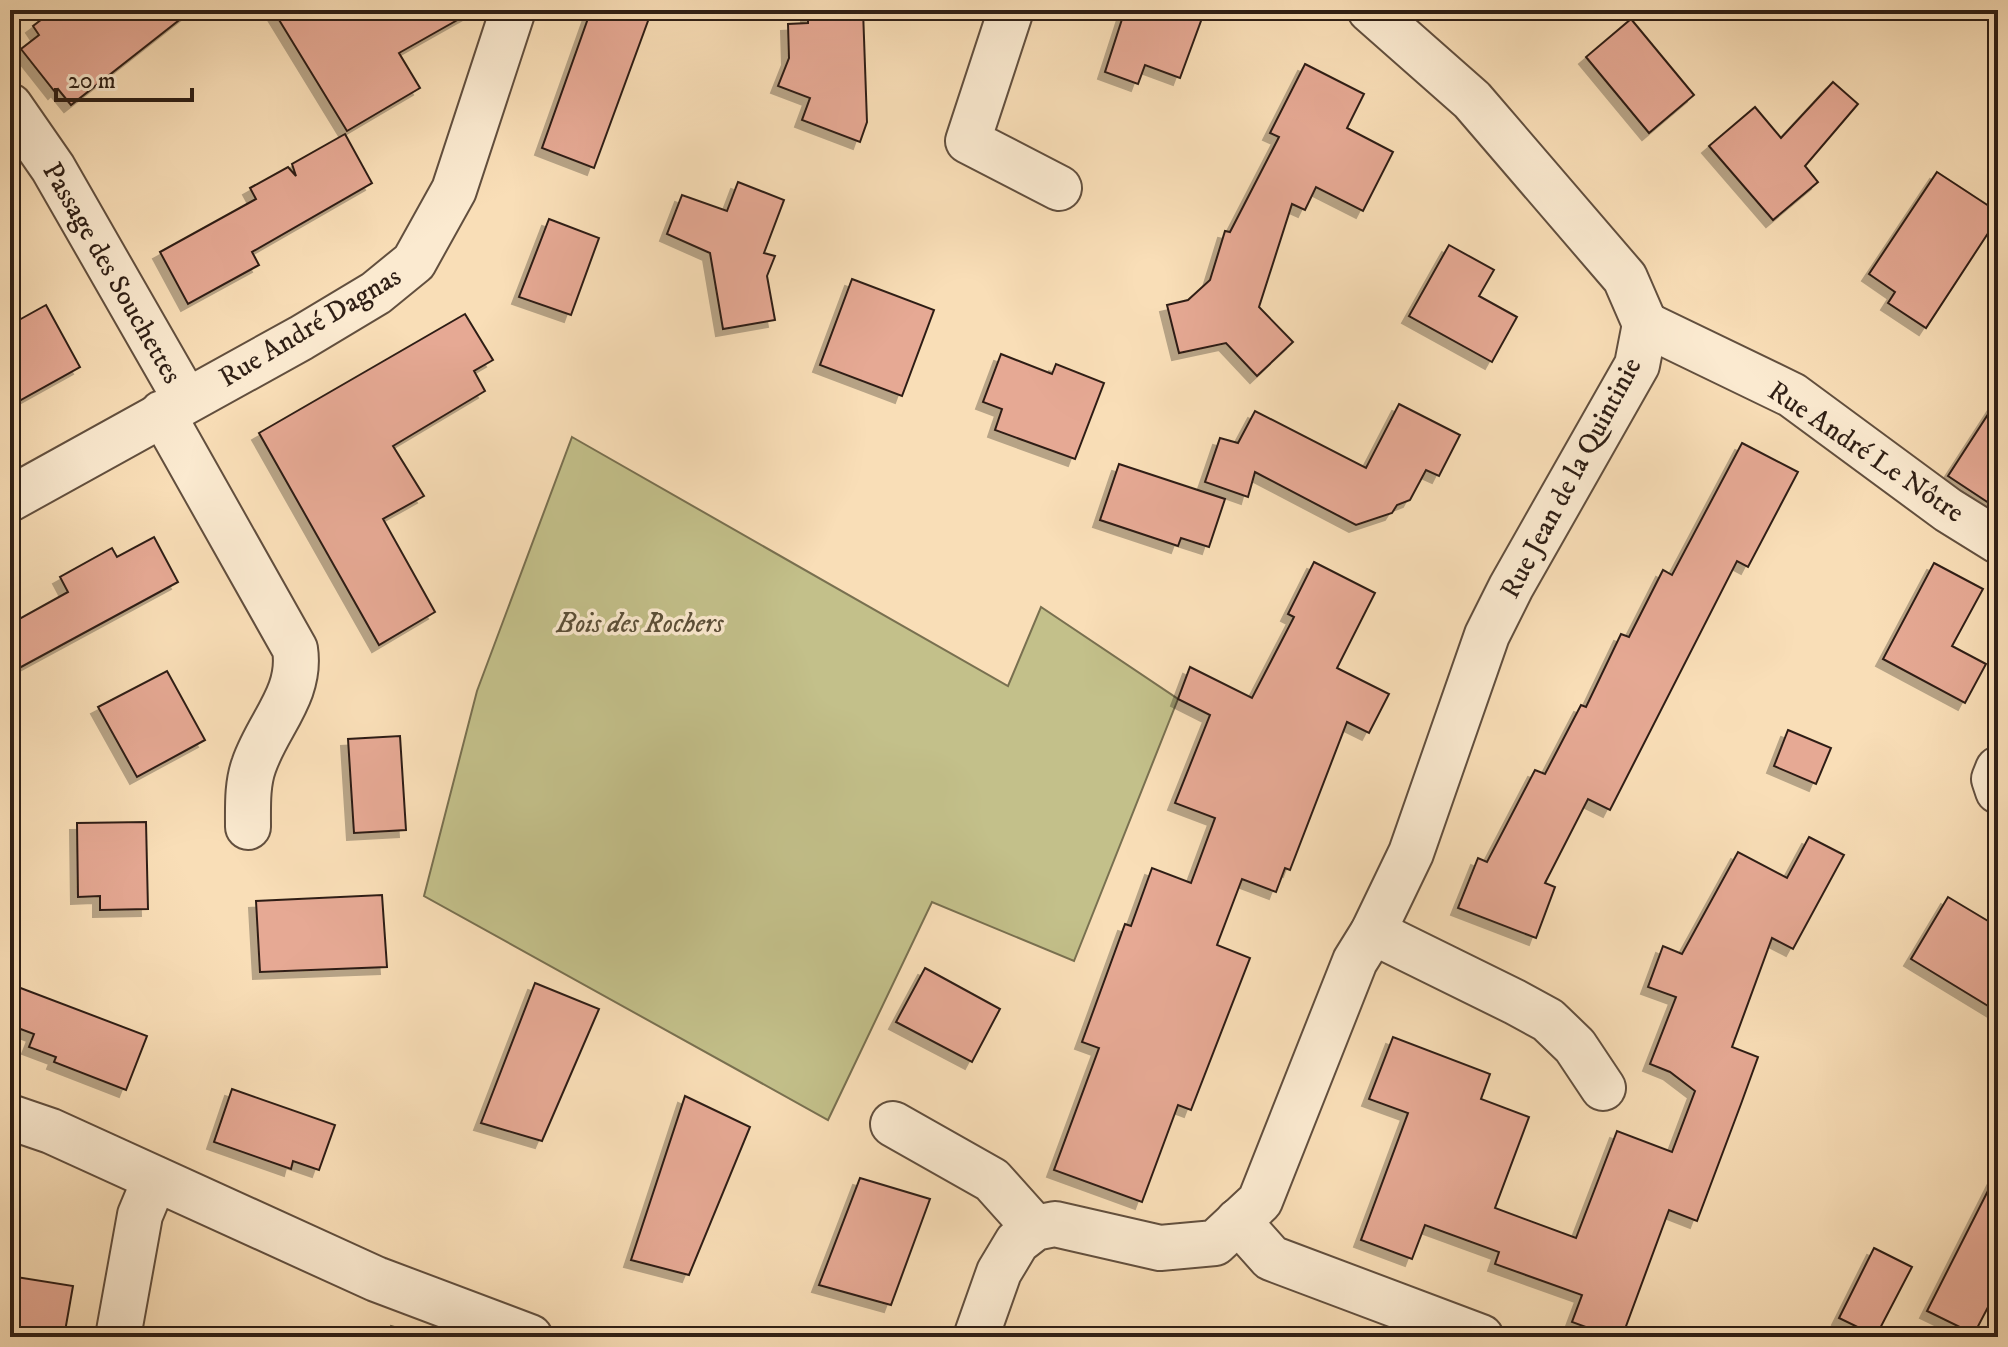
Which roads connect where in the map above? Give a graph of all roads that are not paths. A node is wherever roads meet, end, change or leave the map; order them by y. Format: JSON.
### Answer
{"nodes":[{"id":1,"x":513,"y":10,"type":"edge"},
{"id":2,"x":1011,"y":10,"type":"edge"},
{"id":3,"x":1370,"y":10,"type":"edge"},
{"id":4,"x":10,"y":106,"type":"edge"},
{"id":5,"x":1059,"y":188,"type":"dead end"},
{"id":6,"x":1645,"y":324,"type":"junction"},
{"id":7,"x":174,"y":407,"type":"junction"},
{"id":8,"x":10,"y":499,"type":"edge"},
{"id":9,"x":1998,"y":541,"type":"edge"},
{"id":10,"x":1998,"y":769,"type":"edge"},
{"id":11,"x":1998,"y":791,"type":"edge"},
{"id":12,"x":248,"y":827,"type":"dead end"},
{"id":13,"x":1373,"y":932,"type":"junction"},
{"id":14,"x":1603,"y":1088,"type":"dead end"},
{"id":15,"x":10,"y":1117,"type":"edge"},
{"id":16,"x":893,"y":1124,"type":"dead end"},
{"id":17,"x":155,"y":1179,"type":"junction"},
{"id":18,"x":1238,"y":1221,"type":"junction"},
{"id":19,"x":1035,"y":1228,"type":"junction"},
{"id":20,"x":118,"y":1337,"type":"edge"},
{"id":21,"x":530,"y":1337,"type":"edge"},
{"id":22,"x":976,"y":1337,"type":"edge"},
{"id":23,"x":1481,"y":1337,"type":"edge"}],
"edges":[{"from":1,"to":7,"type":"street","name":"Rue André Dagnas"},
{"from":2,"to":5,"type":"street"},
{"from":3,"to":6,"type":"street","name":"Rue Jean de la Quintinie"},
{"from":4,"to":7,"type":"street","name":"Passage des Souchettes"},
{"from":6,"to":9,"type":"street","name":"Rue André Le Nôtre"},
{"from":6,"to":13,"type":"street","name":"Rue Jean de la Quintinie"},
{"from":7,"to":8,"type":"street","name":"Rue André Dagnas"},
{"from":7,"to":12,"type":"street","name":"Passage des Souchettes"},
{"from":10,"to":11,"type":"street"},
{"from":13,"to":14,"type":"street"},
{"from":13,"to":18,"type":"street","name":"Rue Jean de la Quintinie"},
{"from":15,"to":17,"type":"street"},
{"from":16,"to":19,"type":"street"},
{"from":17,"to":20,"type":"street"},
{"from":17,"to":21,"type":"street"},
{"from":18,"to":19,"type":"street","name":"Rue Jean de la Quintinie"},
{"from":18,"to":23,"type":"street"},
{"from":19,"to":22,"type":"street"}]}
